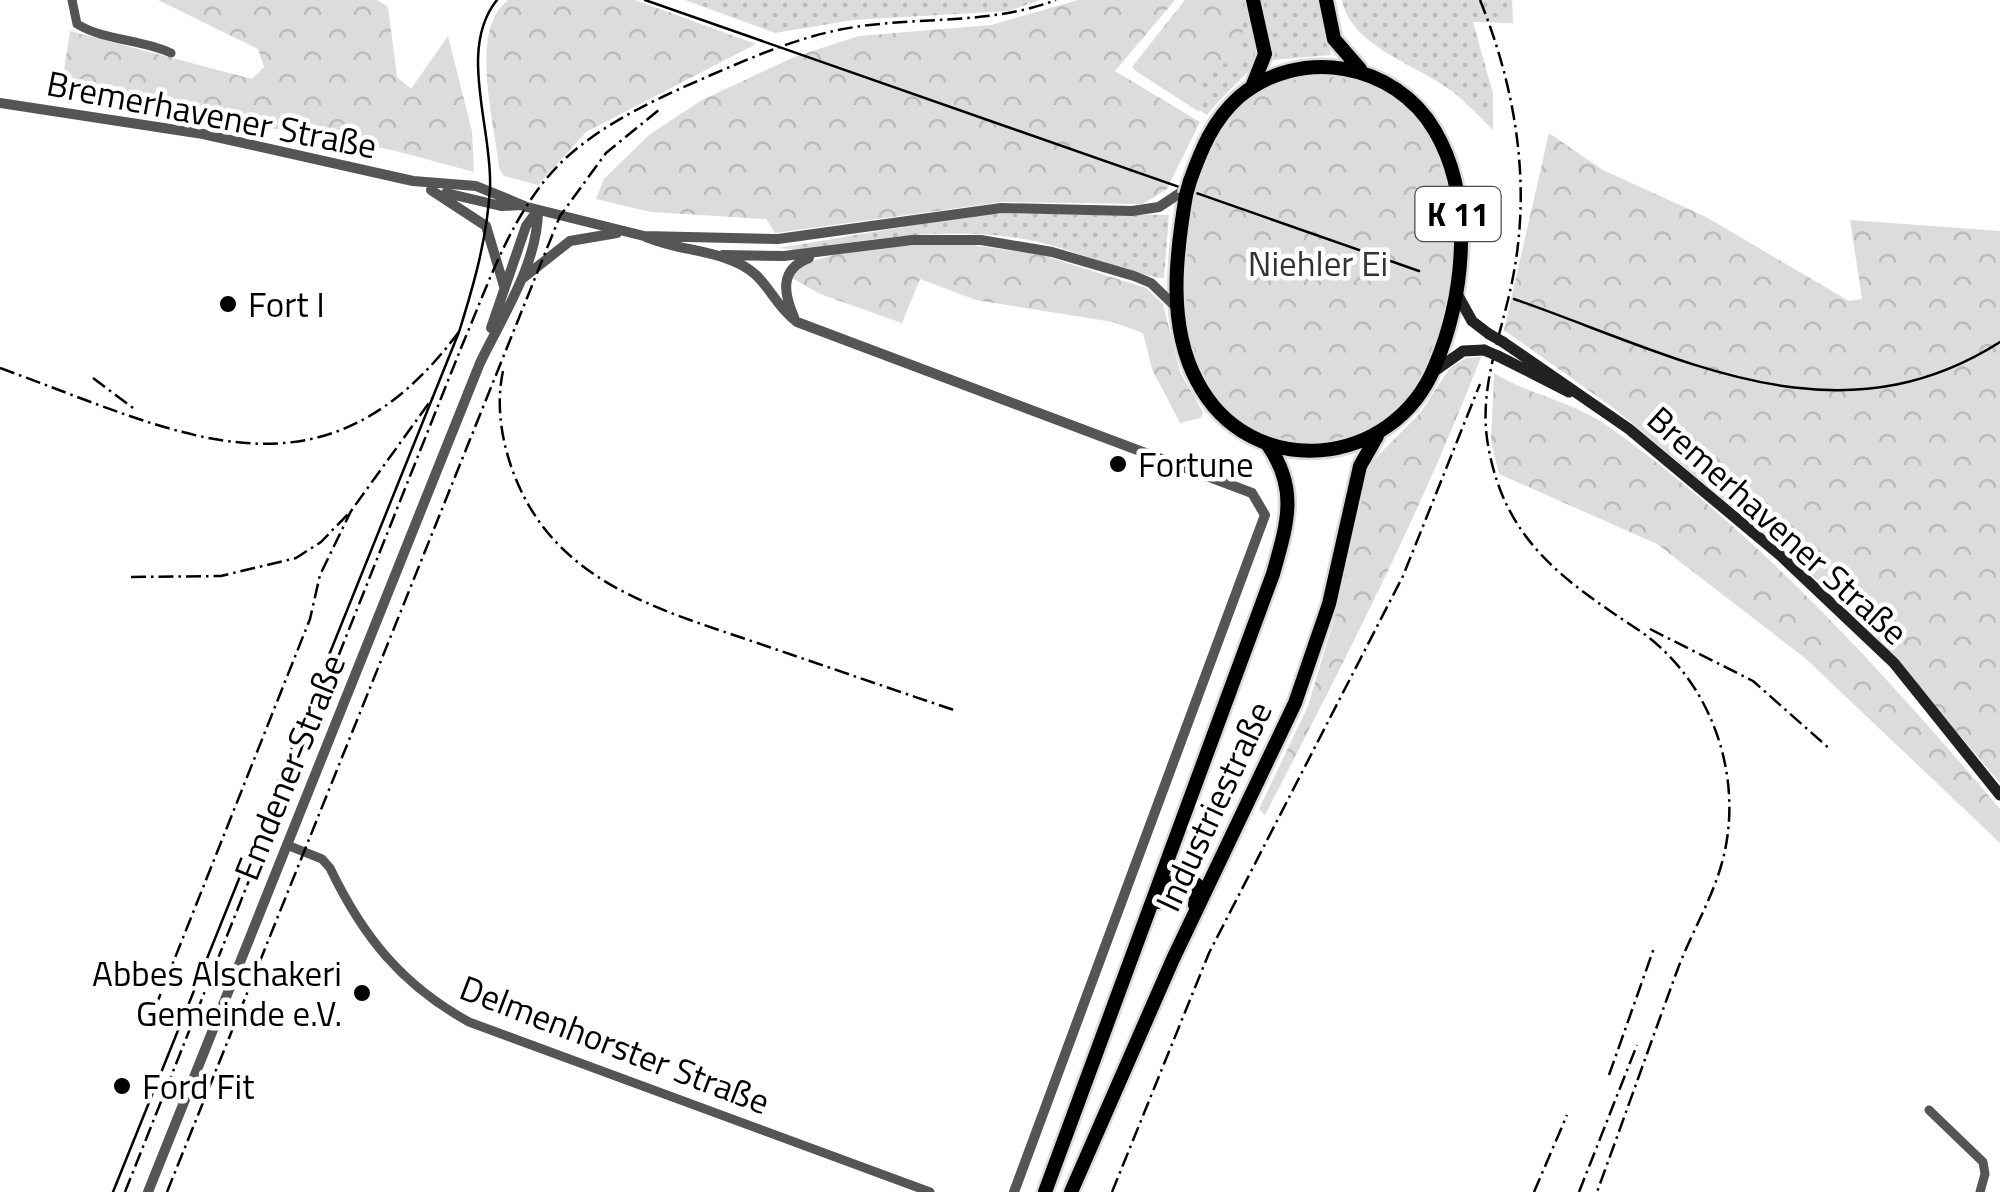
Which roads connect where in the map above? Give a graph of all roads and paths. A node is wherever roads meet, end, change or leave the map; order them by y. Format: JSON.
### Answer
{"nodes":[{"id":1,"x":72,"y":0,"type":"edge"},
{"id":2,"x":1253,"y":0,"type":"edge"},
{"id":3,"x":1326,"y":0,"type":"edge"},
{"id":4,"x":172,"y":53,"type":"dead end"},
{"id":5,"x":1378,"y":79,"type":"junction"},
{"id":6,"x":1252,"y":88,"type":"junction"},
{"id":7,"x":0,"y":103,"type":"edge"},
{"id":8,"x":412,"y":180,"type":"junction"},
{"id":9,"x":431,"y":190,"type":"junction"},
{"id":10,"x":1185,"y":190,"type":"junction"},
{"id":11,"x":522,"y":206,"type":"junction"},
{"id":12,"x":538,"y":210,"type":"junction"},
{"id":13,"x":638,"y":234,"type":"junction"},
{"id":14,"x":778,"y":239,"type":"junction"},
{"id":15,"x":826,"y":253,"type":"junction"},
{"id":16,"x":708,"y":255,"type":"junction"},
{"id":17,"x":756,"y":256,"type":"junction"},
{"id":18,"x":756,"y":275,"type":"junction"},
{"id":19,"x":519,"y":282,"type":"junction"},
{"id":20,"x":504,"y":286,"type":"junction"},
{"id":21,"x":1456,"y":292,"type":"junction"},
{"id":22,"x":1179,"y":310,"type":"junction"},
{"id":23,"x":797,"y":322,"type":"junction"},
{"id":24,"x":480,"y":362,"type":"junction"},
{"id":25,"x":1432,"y":373,"type":"junction"},
{"id":26,"x":1587,"y":398,"type":"junction"},
{"id":27,"x":1383,"y":432,"type":"junction"},
{"id":28,"x":1267,"y":444,"type":"junction"},
{"id":29,"x":1253,"y":550,"type":"joint"},
{"id":30,"x":2000,"y":795,"type":"edge"},
{"id":31,"x":287,"y":845,"type":"junction"},
{"id":32,"x":1146,"y":919,"type":"junction"},
{"id":33,"x":1182,"y":940,"type":"junction"},
{"id":34,"x":1929,"y":1110,"type":"dead end"},
{"id":35,"x":148,"y":1192,"type":"edge"},
{"id":36,"x":930,"y":1192,"type":"edge"},
{"id":37,"x":1014,"y":1192,"type":"edge"},
{"id":38,"x":1045,"y":1192,"type":"edge"},
{"id":39,"x":1072,"y":1192,"type":"edge"},
{"id":40,"x":1980,"y":1192,"type":"edge"}],
"edges":[{"from":1,"to":4,"type":"street"},
{"from":2,"to":6,"type":"highway"},
{"from":3,"to":5,"type":"highway"},
{"from":5,"to":6,"type":"highway","number":"K 11"},
{"from":5,"to":21,"type":"highway","number":"K 11"},
{"from":6,"to":10,"type":"highway","number":"K 11"},
{"from":7,"to":8,"type":"street","name":"Bremerhavener Straße"},
{"from":8,"to":9,"type":"street","name":"Bremerhavener Straße"},
{"from":8,"to":11,"type":"street","name":"Bremerhavener Straße"},
{"from":9,"to":11,"type":"street","name":"Bremerhavener Straße"},
{"from":9,"to":20,"type":"street"},
{"from":10,"to":14,"type":"street","name":"Bremerhavener Straße"},
{"from":10,"to":22,"type":"highway","number":"K 11"},
{"from":11,"to":12,"type":"street","name":"Bremerhavener Straße"},
{"from":12,"to":13,"type":"street","name":"Bremerhavener Straße"},
{"from":12,"to":19,"type":"street","name":"Emdener Straße"},
{"from":12,"to":20,"type":"street","name":"Emdener Straße"},
{"from":13,"to":14,"type":"street","name":"Bremerhavener Straße"},
{"from":13,"to":16,"type":"street","name":"Bremerhavener Straße"},
{"from":13,"to":19,"type":"street","name":"Emdener Straße"},
{"from":14,"to":17,"type":"street","name":"Bremerhavener Straße"},
{"from":15,"to":17,"type":"street","name":"Bremerhavener Straße"},
{"from":15,"to":22,"type":"street","name":"Bremerhavener Straße"},
{"from":15,"to":23,"type":"street","name":"Bremerhavener Straße"},
{"from":16,"to":17,"type":"street","name":"Bremerhavener Straße"},
{"from":16,"to":18,"type":"street","name":"Bremerhavener Straße"},
{"from":17,"to":18,"type":"street"},
{"from":18,"to":23,"type":"street","name":"Bremerhavener Straße"},
{"from":19,"to":24,"type":"street","name":"Emdener Straße"},
{"from":20,"to":24,"type":"street","name":"Emdener Straße"},
{"from":21,"to":25,"type":"highway","number":"K 11"},
{"from":21,"to":26,"type":"main road","name":"Bremerhavener Straße","number":"K 11","bridge":true},
{"from":22,"to":28,"type":"highway","number":"K 11"},
{"from":23,"to":29,"type":"street","name":"Bremerhavener Straße"},
{"from":24,"to":31,"type":"street","name":"Emdener Straße"},
{"from":25,"to":26,"type":"main road","name":"Bremerhavener Straße","number":"K 11","bridge":true},
{"from":25,"to":27,"type":"highway","number":"K 11"},
{"from":26,"to":30,"type":"main road","name":"Bremerhavener Straße","number":"K 11"},
{"from":27,"to":28,"type":"highway","number":"K 11"},
{"from":27,"to":33,"type":"highway","name":"Industriestraße"},
{"from":28,"to":32,"type":"highway","name":"Industriestraße"},
{"from":29,"to":37,"type":"street","name":"Industriestraße"},
{"from":31,"to":35,"type":"street","name":"Emdener Straße"},
{"from":31,"to":36,"type":"street","name":"Delmenhorster Straße"},
{"from":32,"to":33,"type":"highway"},
{"from":32,"to":38,"type":"highway","name":"Industriestraße"},
{"from":33,"to":39,"type":"highway","name":"Industriestraße"},
{"from":34,"to":40,"type":"street"}]}
